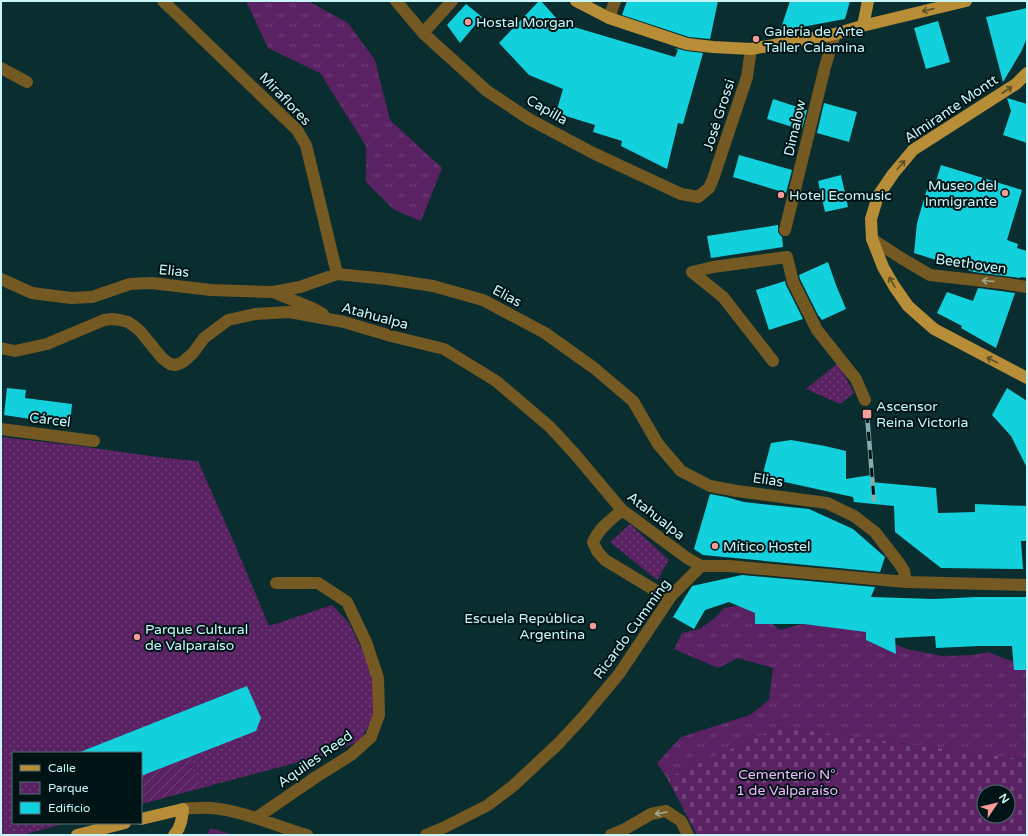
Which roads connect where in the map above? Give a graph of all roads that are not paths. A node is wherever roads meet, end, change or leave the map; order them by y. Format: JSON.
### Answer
{"nodes":[{"id":1,"x":162,"y":1,"type":"edge"},
{"id":2,"x":396,"y":1,"type":"edge"},
{"id":3,"x":452,"y":1,"type":"edge"},
{"id":4,"x":576,"y":1,"type":"edge"},
{"id":5,"x":615,"y":1,"type":"edge"},
{"id":6,"x":868,"y":1,"type":"edge"},
{"id":7,"x":966,"y":1,"type":"edge"},
{"id":8,"x":609,"y":18,"type":"junction"},
{"id":9,"x":863,"y":26,"type":"junction"},
{"id":10,"x":423,"y":33,"type":"junction"},
{"id":11,"x":835,"y":34,"type":"junction"},
{"id":12,"x":751,"y":49,"type":"junction"},
{"id":13,"x":1,"y":68,"type":"edge"},
{"id":14,"x":1027,"y":73,"type":"edge"},
{"id":15,"x":27,"y":82,"type":"dead end"},
{"id":16,"x":709,"y":188,"type":"joint"},
{"id":17,"x":785,"y":230,"type":"dead end"},
{"id":18,"x":872,"y":239,"type":"junction"},
{"id":19,"x":337,"y":274,"type":"junction"},
{"id":20,"x":1,"y":279,"type":"edge"},
{"id":21,"x":1027,"y":287,"type":"edge"},
{"id":22,"x":273,"y":292,"type":"junction"},
{"id":23,"x":335,"y":320,"type":"junction"},
{"id":24,"x":1,"y":348,"type":"edge"},
{"id":25,"x":773,"y":361,"type":"dead end"},
{"id":26,"x":1027,"y":378,"type":"edge"},
{"id":27,"x":865,"y":400,"type":"dead end"},
{"id":28,"x":1,"y":429,"type":"edge"},
{"id":29,"x":94,"y":441,"type":"dead end"},
{"id":30,"x":622,"y":510,"type":"junction"},
{"id":31,"x":701,"y":566,"type":"junction"},
{"id":32,"x":906,"y":582,"type":"junction"},
{"id":33,"x":276,"y":583,"type":"dead end"},
{"id":34,"x":1027,"y":585,"type":"edge"},
{"id":35,"x":672,"y":595,"type":"junction"},
{"id":36,"x":182,"y":809,"type":"junction"},
{"id":37,"x":256,"y":818,"type":"junction"},
{"id":38,"x":142,"y":819,"type":"edge"},
{"id":39,"x":121,"y":824,"type":"edge"},
{"id":40,"x":176,"y":834,"type":"edge"},
{"id":41,"x":77,"y":835,"type":"edge"},
{"id":42,"x":307,"y":835,"type":"edge"},
{"id":43,"x":426,"y":835,"type":"edge"},
{"id":44,"x":611,"y":835,"type":"edge"},
{"id":45,"x":688,"y":835,"type":"edge"}],
"edges":[{"from":1,"to":19,"type":"street","name":"Miraflores"},
{"from":2,"to":10,"type":"street","name":"Capilla"},
{"from":3,"to":10,"type":"street"},
{"from":4,"to":8,"type":"main road"},
{"from":5,"to":8,"type":"street"},
{"from":6,"to":9,"type":"main road"},
{"from":7,"to":9,"type":"main road","one_way":true},
{"from":8,"to":12,"type":"main road"},
{"from":9,"to":11,"type":"main road"},
{"from":10,"to":16,"type":"street","name":"Capilla"},
{"from":11,"to":12,"type":"main road"},
{"from":11,"to":17,"type":"street","name":"Dimalow"},
{"from":12,"to":16,"type":"street","name":"José Grossi"},
{"from":13,"to":15,"type":"street"},
{"from":18,"to":14,"type":"main road","name":"Almirante Montt","one_way":true},
{"from":21,"to":18,"type":"street","name":"Beethoven","one_way":true},
{"from":26,"to":18,"type":"main road","name":"Almirante Montt","one_way":true},
{"from":19,"to":22,"type":"street","name":"Elias"},
{"from":19,"to":32,"type":"street","name":"Elias"},
{"from":20,"to":22,"type":"street","name":"Elias"},
{"from":22,"to":23,"type":"street"},
{"from":23,"to":24,"type":"street","name":"Atahualpa"},
{"from":23,"to":30,"type":"street","name":"Atahualpa"},
{"from":25,"to":27,"type":"street"},
{"from":28,"to":29,"type":"street","name":"Cárcel"},
{"from":30,"to":31,"type":"street","name":"Atahualpa"},
{"from":30,"to":35,"type":"street"},
{"from":31,"to":32,"type":"street"},
{"from":31,"to":35,"type":"street","name":"Ricardo Cumming"},
{"from":32,"to":34,"type":"street"},
{"from":33,"to":37,"type":"street","name":"Aquiles Reed"},
{"from":35,"to":43,"type":"street","name":"Ricardo Cumming"},
{"from":36,"to":37,"type":"street"},
{"from":36,"to":38,"type":"main road"},
{"from":36,"to":40,"type":"main road"},
{"from":37,"to":42,"type":"street"},
{"from":39,"to":41,"type":"main road"},
{"from":45,"to":44,"type":"street","one_way":true}]}
